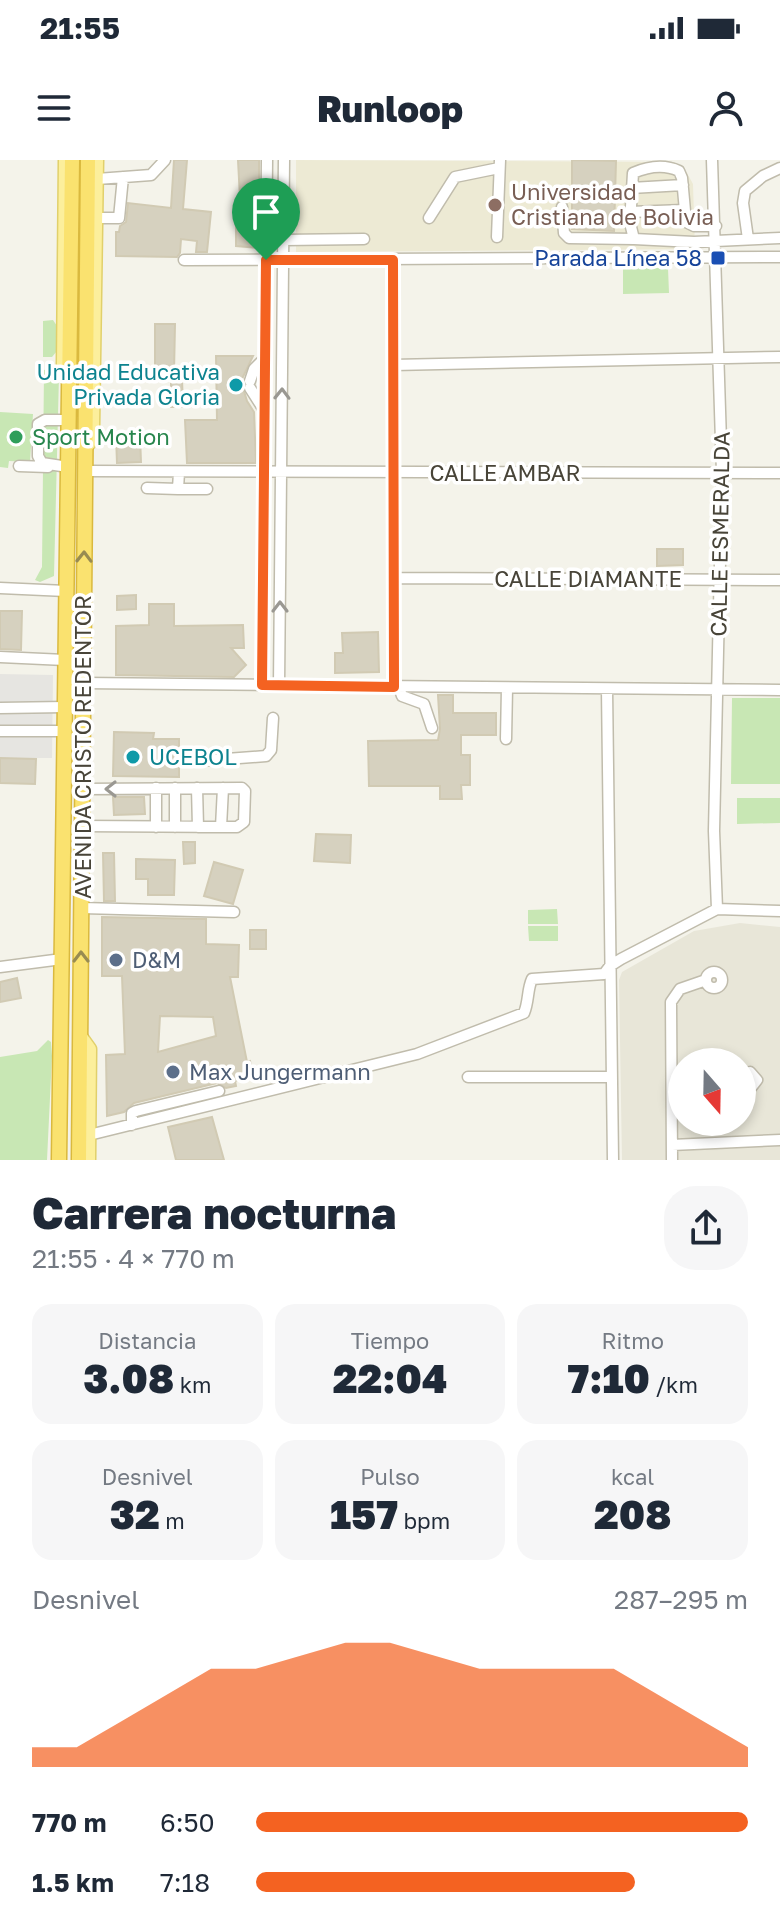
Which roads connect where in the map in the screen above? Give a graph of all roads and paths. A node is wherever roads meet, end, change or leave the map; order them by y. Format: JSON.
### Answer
{"nodes":[{"id":1,"x":65,"y":160,"type":"edge"},
{"id":2,"x":72,"y":160,"type":"edge"},
{"id":3,"x":88,"y":160,"type":"edge"},
{"id":4,"x":97,"y":160,"type":"edge"},
{"id":5,"x":165,"y":160,"type":"edge"},
{"id":6,"x":267,"y":160,"type":"edge"},
{"id":7,"x":284,"y":160,"type":"edge"},
{"id":8,"x":712,"y":160,"type":"edge"},
{"id":9,"x":499,"y":164,"type":"edge"},
{"id":10,"x":780,"y":168,"type":"edge"},
{"id":11,"x":123,"y":177,"type":"junction"},
{"id":12,"x":97,"y":179,"type":"junction"},
{"id":13,"x":683,"y":185,"type":"junction"},
{"id":14,"x":631,"y":188,"type":"junction"},
{"id":15,"x":562,"y":207,"type":"dead end"},
{"id":16,"x":684,"y":210,"type":"junction"},
{"id":17,"x":630,"y":212,"type":"junction"},
{"id":18,"x":96,"y":218,"type":"junction"},
{"id":19,"x":429,"y":218,"type":"dead end"},
{"id":20,"x":716,"y":226,"type":"junction"},
{"id":21,"x":497,"y":237,"type":"dead end"},
{"id":22,"x":780,"y":238,"type":"edge"},
{"id":23,"x":364,"y":239,"type":"dead end"},
{"id":24,"x":634,"y":239,"type":"junction"},
{"id":25,"x":748,"y":239,"type":"junction"},
{"id":26,"x":283,"y":240,"type":"junction"},
{"id":27,"x":716,"y":241,"type":"junction"},
{"id":28,"x":717,"y":257,"type":"junction"},
{"id":29,"x":780,"y":257,"type":"edge"},
{"id":30,"x":184,"y":260,"type":"dead end"},
{"id":31,"x":266,"y":260,"type":"junction"},
{"id":32,"x":283,"y":260,"type":"junction"},
{"id":33,"x":393,"y":260,"type":"junction"},
{"id":34,"x":780,"y":357,"type":"edge"},
{"id":35,"x":265,"y":358,"type":"junction"},
{"id":36,"x":719,"y":358,"type":"junction"},
{"id":37,"x":393,"y":365,"type":"junction"},
{"id":38,"x":265,"y":411,"type":"junction"},
{"id":39,"x":65,"y":418,"type":"junction"},
{"id":40,"x":63,"y":464,"type":"junction"},
{"id":41,"x":85,"y":465,"type":"junction"},
{"id":42,"x":19,"y":466,"type":"dead end"},
{"id":43,"x":179,"y":472,"type":"junction"},
{"id":44,"x":264,"y":472,"type":"junction"},
{"id":45,"x":281,"y":472,"type":"junction"},
{"id":46,"x":394,"y":473,"type":"junction"},
{"id":47,"x":722,"y":473,"type":"junction"},
{"id":48,"x":780,"y":473,"type":"edge"},
{"id":49,"x":147,"y":488,"type":"dead end"},
{"id":50,"x":178,"y":489,"type":"junction"},
{"id":51,"x":207,"y":489,"type":"dead end"},
{"id":52,"x":396,"y":578,"type":"junction"},
{"id":53,"x":722,"y":580,"type":"junction"},
{"id":54,"x":780,"y":580,"type":"edge"},
{"id":55,"x":0,"y":588,"type":"edge"},
{"id":56,"x":66,"y":591,"type":"junction"},
{"id":57,"x":0,"y":657,"type":"edge"},
{"id":58,"x":65,"y":660,"type":"junction"},
{"id":59,"x":83,"y":683,"type":"junction"},
{"id":60,"x":262,"y":685,"type":"junction"},
{"id":61,"x":279,"y":685,"type":"junction"},
{"id":62,"x":397,"y":687,"type":"junction"},
{"id":63,"x":507,"y":688,"type":"junction"},
{"id":64,"x":607,"y":689,"type":"junction"},
{"id":65,"x":717,"y":690,"type":"junction"},
{"id":66,"x":780,"y":690,"type":"edge"},
{"id":67,"x":65,"y":707,"type":"junction"},
{"id":68,"x":0,"y":708,"type":"edge"},
{"id":69,"x":273,"y":718,"type":"dead end"},
{"id":70,"x":432,"y":728,"type":"dead end"},
{"id":71,"x":0,"y":731,"type":"edge"},
{"id":72,"x":64,"y":731,"type":"junction"},
{"id":73,"x":506,"y":739,"type":"dead end"},
{"id":74,"x":200,"y":761,"type":"dead end"},
{"id":75,"x":156,"y":788,"type":"junction"},
{"id":76,"x":175,"y":788,"type":"junction"},
{"id":77,"x":197,"y":788,"type":"junction"},
{"id":78,"x":223,"y":788,"type":"junction"},
{"id":79,"x":82,"y":789,"type":"junction"},
{"id":80,"x":82,"y":826,"type":"junction"},
{"id":81,"x":156,"y":827,"type":"junction"},
{"id":82,"x":175,"y":827,"type":"junction"},
{"id":83,"x":198,"y":827,"type":"junction"},
{"id":84,"x":221,"y":827,"type":"junction"},
{"id":85,"x":82,"y":908,"type":"junction"},
{"id":86,"x":717,"y":909,"type":"junction"},
{"id":87,"x":780,"y":911,"type":"edge"},
{"id":88,"x":234,"y":912,"type":"dead end"},
{"id":89,"x":62,"y":959,"type":"junction"},
{"id":90,"x":610,"y":966,"type":"junction"},
{"id":91,"x":0,"y":967,"type":"edge"},
{"id":92,"x":706,"y":980,"type":"dead end"},
{"id":93,"x":61,"y":1035,"type":"junction"},
{"id":94,"x":80,"y":1035,"type":"junction"},
{"id":95,"x":674,"y":1048,"type":"edge"},
{"id":96,"x":468,"y":1077,"type":"dead end"},
{"id":97,"x":611,"y":1077,"type":"junction"},
{"id":98,"x":219,"y":1091,"type":"dead end"},
{"id":99,"x":132,"y":1125,"type":"junction"},
{"id":100,"x":89,"y":1135,"type":"junction"},
{"id":101,"x":673,"y":1136,"type":"edge"},
{"id":102,"x":780,"y":1140,"type":"edge"},
{"id":103,"x":672,"y":1145,"type":"junction"},
{"id":104,"x":52,"y":1160,"type":"edge"},
{"id":105,"x":59,"y":1160,"type":"edge"},
{"id":106,"x":79,"y":1160,"type":"edge"},
{"id":107,"x":89,"y":1160,"type":"edge"},
{"id":108,"x":613,"y":1160,"type":"edge"},
{"id":109,"x":672,"y":1160,"type":"edge"}],
"edges":[{"from":1,"to":39,"type":"main road","name":"AVENIDA CRISTO REDENTOR"},
{"from":2,"to":39,"type":"highway","name":"AVENIDA CRISTO REDENTOR"},
{"from":3,"to":41,"type":"highway","name":"AVENIDA CRISTO REDENTOR"},
{"from":4,"to":12,"type":"main road","name":"AVENIDA CRISTO REDENTOR"},
{"from":5,"to":11,"type":"street"},
{"from":6,"to":31,"type":"street"},
{"from":7,"to":26,"type":"street"},
{"from":8,"to":20,"type":"street","name":"CALLE ESMERALDA"},
{"from":9,"to":19,"type":"street"},
{"from":9,"to":21,"type":"street"},
{"from":10,"to":25,"type":"street"},
{"from":11,"to":12,"type":"street"},
{"from":11,"to":18,"type":"street"},
{"from":12,"to":18,"type":"main road","name":"AVENIDA CRISTO REDENTOR"},
{"from":13,"to":14,"type":"street"},
{"from":13,"to":14,"type":"street"},
{"from":13,"to":16,"type":"street"},
{"from":14,"to":17,"type":"street"},
{"from":15,"to":24,"type":"street"},
{"from":16,"to":17,"type":"street"},
{"from":16,"to":20,"type":"street"},
{"from":17,"to":24,"type":"street"},
{"from":18,"to":41,"type":"main road","name":"AVENIDA CRISTO REDENTOR"},
{"from":20,"to":27,"type":"street","name":"CALLE ESMERALDA"},
{"from":22,"to":25,"type":"street"},
{"from":23,"to":26,"type":"street"},
{"from":24,"to":27,"type":"street"},
{"from":25,"to":27,"type":"street"},
{"from":26,"to":32,"type":"street"},
{"from":27,"to":28,"type":"street","name":"CALLE ESMERALDA"},
{"from":28,"to":29,"type":"street"},
{"from":28,"to":33,"type":"street"},
{"from":28,"to":36,"type":"street","name":"CALLE ESMERALDA"},
{"from":30,"to":31,"type":"street"},
{"from":31,"to":32,"type":"street"},
{"from":31,"to":35,"type":"street"},
{"from":32,"to":33,"type":"street"},
{"from":45,"to":32,"type":"street","one_way":true},
{"from":33,"to":37,"type":"street"},
{"from":34,"to":36,"type":"street"},
{"from":35,"to":38,"type":"street"},
{"from":35,"to":38,"type":"street"},
{"from":36,"to":37,"type":"street"},
{"from":36,"to":47,"type":"street","name":"CALLE ESMERALDA"},
{"from":37,"to":46,"type":"street"},
{"from":38,"to":44,"type":"street"},
{"from":39,"to":40,"type":"highway","name":"AVENIDA CRISTO REDENTOR"},
{"from":39,"to":40,"type":"street"},
{"from":40,"to":42,"type":"street"},
{"from":40,"to":56,"type":"highway","name":"AVENIDA CRISTO REDENTOR"},
{"from":41,"to":43,"type":"street","name":"CALLE AMBAR"},
{"from":59,"to":41,"type":"highway","name":"AVENIDA CRISTO REDENTOR","one_way":true},
{"from":43,"to":44,"type":"street","name":"CALLE AMBAR"},
{"from":43,"to":50,"type":"street"},
{"from":44,"to":45,"type":"street","name":"CALLE AMBAR"},
{"from":44,"to":60,"type":"street"},
{"from":45,"to":46,"type":"street","name":"CALLE AMBAR"},
{"from":61,"to":45,"type":"street","one_way":true},
{"from":46,"to":47,"type":"street","name":"CALLE AMBAR"},
{"from":46,"to":52,"type":"street"},
{"from":47,"to":48,"type":"street","name":"CALLE AMBAR"},
{"from":47,"to":53,"type":"street","name":"CALLE ESMERALDA"},
{"from":49,"to":50,"type":"street"},
{"from":50,"to":51,"type":"street"},
{"from":52,"to":53,"type":"street","name":"CALLE DIAMANTE"},
{"from":52,"to":62,"type":"street"},
{"from":53,"to":54,"type":"street","name":"CALLE DIAMANTE"},
{"from":53,"to":65,"type":"street","name":"CALLE ESMERALDA"},
{"from":55,"to":56,"type":"street"},
{"from":56,"to":58,"type":"highway","name":"AVENIDA CRISTO REDENTOR"},
{"from":57,"to":58,"type":"street"},
{"from":58,"to":67,"type":"highway","name":"AVENIDA CRISTO REDENTOR"},
{"from":59,"to":60,"type":"street"},
{"from":59,"to":79,"type":"highway","name":"AVENIDA CRISTO REDENTOR"},
{"from":60,"to":61,"type":"street"},
{"from":61,"to":62,"type":"street"},
{"from":62,"to":63,"type":"street"},
{"from":62,"to":70,"type":"street"},
{"from":63,"to":64,"type":"street"},
{"from":63,"to":73,"type":"street"},
{"from":64,"to":65,"type":"street"},
{"from":64,"to":90,"type":"street"},
{"from":65,"to":66,"type":"street"},
{"from":65,"to":86,"type":"street","name":"CALLE ESMERALDA"},
{"from":67,"to":68,"type":"street"},
{"from":67,"to":72,"type":"highway","name":"AVENIDA CRISTO REDENTOR"},
{"from":69,"to":74,"type":"street"},
{"from":71,"to":72,"type":"street"},
{"from":72,"to":89,"type":"highway","name":"AVENIDA CRISTO REDENTOR"},
{"from":75,"to":76,"type":"street"},
{"from":75,"to":79,"type":"street","one_way":true},
{"from":75,"to":81,"type":"street"},
{"from":76,"to":77,"type":"street"},
{"from":76,"to":82,"type":"street"},
{"from":77,"to":78,"type":"street"},
{"from":77,"to":83,"type":"street"},
{"from":78,"to":84,"type":"street"},
{"from":78,"to":84,"type":"street"},
{"from":79,"to":80,"type":"highway","name":"AVENIDA CRISTO REDENTOR"},
{"from":80,"to":81,"type":"street"},
{"from":80,"to":85,"type":"highway","name":"AVENIDA CRISTO REDENTOR"},
{"from":81,"to":82,"type":"street"},
{"from":82,"to":83,"type":"street"},
{"from":83,"to":84,"type":"street"},
{"from":85,"to":88,"type":"street"},
{"from":94,"to":85,"type":"highway","name":"AVENIDA CRISTO REDENTOR","one_way":true},
{"from":86,"to":87,"type":"street"},
{"from":86,"to":90,"type":"street"},
{"from":89,"to":91,"type":"street"},
{"from":89,"to":93,"type":"highway","name":"AVENIDA CRISTO REDENTOR"},
{"from":90,"to":97,"type":"street"},
{"from":90,"to":99,"type":"street"},
{"from":92,"to":95,"type":"street"},
{"from":93,"to":104,"type":"main road","name":"AVENIDA CRISTO REDENTOR"},
{"from":93,"to":105,"type":"highway","name":"AVENIDA CRISTO REDENTOR"},
{"from":94,"to":100,"type":"main road","name":"AVENIDA CRISTO REDENTOR"},
{"from":94,"to":106,"type":"highway","name":"AVENIDA CRISTO REDENTOR"},
{"from":96,"to":97,"type":"street"},
{"from":97,"to":108,"type":"street"},
{"from":98,"to":99,"type":"street"},
{"from":99,"to":100,"type":"street"},
{"from":100,"to":107,"type":"main road","name":"AVENIDA CRISTO REDENTOR"},
{"from":101,"to":103,"type":"street"},
{"from":102,"to":103,"type":"street"},
{"from":103,"to":109,"type":"street"}]}
